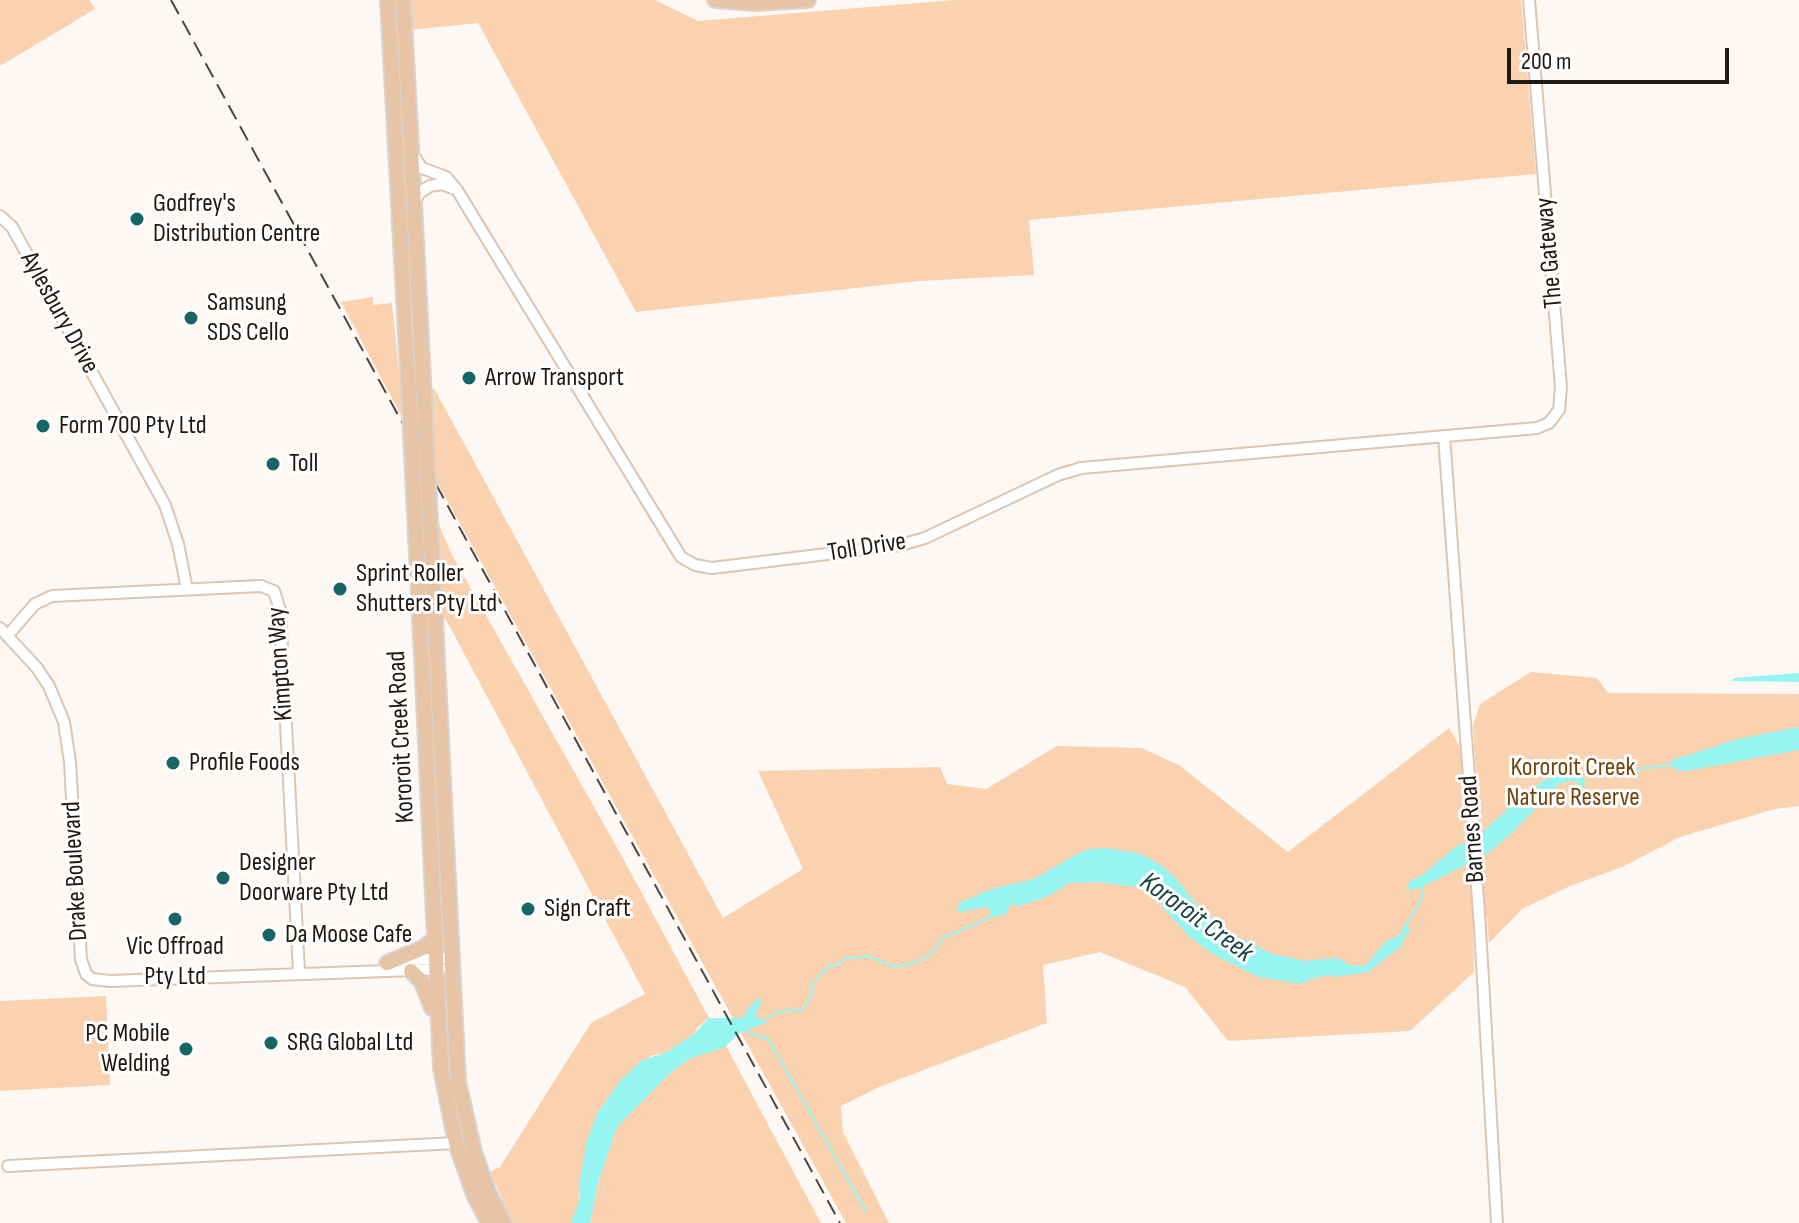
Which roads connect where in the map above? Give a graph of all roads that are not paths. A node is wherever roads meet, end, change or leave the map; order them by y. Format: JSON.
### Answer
{"nodes":[{"id":1,"x":388,"y":0,"type":"edge"},
{"id":2,"x":403,"y":0,"type":"edge"},
{"id":3,"x":715,"y":0,"type":"edge"},
{"id":4,"x":808,"y":0,"type":"edge"},
{"id":5,"x":1529,"y":0,"type":"edge"},
{"id":6,"x":411,"y":141,"type":"junction"},
{"id":7,"x":457,"y":190,"type":"junction"},
{"id":8,"x":414,"y":207,"type":"junction"},
{"id":9,"x":0,"y":216,"type":"edge"},
{"id":10,"x":411,"y":279,"type":"junction"},
{"id":11,"x":1470,"y":433,"type":"joint"},
{"id":12,"x":1444,"y":436,"type":"junction"},
{"id":13,"x":187,"y":589,"type":"junction"},
{"id":14,"x":4,"y":632,"type":"edge"},
{"id":15,"x":432,"y":699,"type":"junction"},
{"id":16,"x":436,"y":938,"type":"junction"},
{"id":17,"x":387,"y":963,"type":"junction"},
{"id":18,"x":452,"y":963,"type":"junction"},
{"id":19,"x":436,"y":964,"type":"junction"},
{"id":20,"x":341,"y":971,"type":"junction"},
{"id":21,"x":411,"y":971,"type":"junction"},
{"id":22,"x":299,"y":972,"type":"junction"},
{"id":23,"x":439,"y":1040,"type":"junction"},
{"id":24,"x":456,"y":1143,"type":"junction"},
{"id":25,"x":8,"y":1166,"type":"dead end"},
{"id":26,"x":489,"y":1223,"type":"edge"},
{"id":27,"x":504,"y":1223,"type":"edge"},
{"id":28,"x":1497,"y":1223,"type":"edge"}],
"edges":[{"from":1,"to":10,"type":"main road","name":"Kororoit Creek Road"},
{"from":2,"to":6,"type":"main road","name":"Kororoit Creek Road"},
{"from":3,"to":4,"type":"main road"},
{"from":5,"to":11,"type":"street","name":"The Gateway"},
{"from":6,"to":7,"type":"street","name":"Toll Drive"},
{"from":6,"to":8,"type":"main road","name":"Kororoit Creek Road"},
{"from":7,"to":8,"type":"street"},
{"from":7,"to":12,"type":"street","name":"Toll Drive"},
{"from":8,"to":10,"type":"main road","name":"Kororoit Creek Road"},
{"from":9,"to":13,"type":"street","name":"Aylesbury Drive"},
{"from":10,"to":15,"type":"main road","name":"Kororoit Creek Road","bridge":true},
{"from":11,"to":12,"type":"street","name":"Toll Drive"},
{"from":12,"to":28,"type":"street","name":"Barnes Road"},
{"from":13,"to":14,"type":"street","name":"Kimpton Way"},
{"from":13,"to":22,"type":"street","name":"Kimpton Way"},
{"from":14,"to":22,"type":"street","name":"Drake Boulevard"},
{"from":15,"to":16,"type":"main road","name":"Kororoit Creek Road"},
{"from":15,"to":18,"type":"main road","name":"Kororoit Creek Road"},
{"from":16,"to":17,"type":"main road"},
{"from":16,"to":19,"type":"main road","name":"Kororoit Creek Road"},
{"from":17,"to":19,"type":"street","name":"Drake Boulevard"},
{"from":17,"to":20,"type":"street","name":"Drake Boulevard"},
{"from":18,"to":19,"type":"street","name":"Drake Boulevard"},
{"from":18,"to":27,"type":"main road","name":"Kororoit Creek Road"},
{"from":19,"to":21,"type":"street","name":"Drake Boulevard"},
{"from":19,"to":23,"type":"main road","name":"Kororoit Creek Road"},
{"from":20,"to":21,"type":"street","name":"Drake Boulevard"},
{"from":20,"to":22,"type":"street","name":"Drake Boulevard"},
{"from":21,"to":23,"type":"main road"},
{"from":23,"to":24,"type":"main road","name":"Kororoit Creek Road"},
{"from":24,"to":25,"type":"street"},
{"from":24,"to":26,"type":"main road","name":"Kororoit Creek Road"}]}
